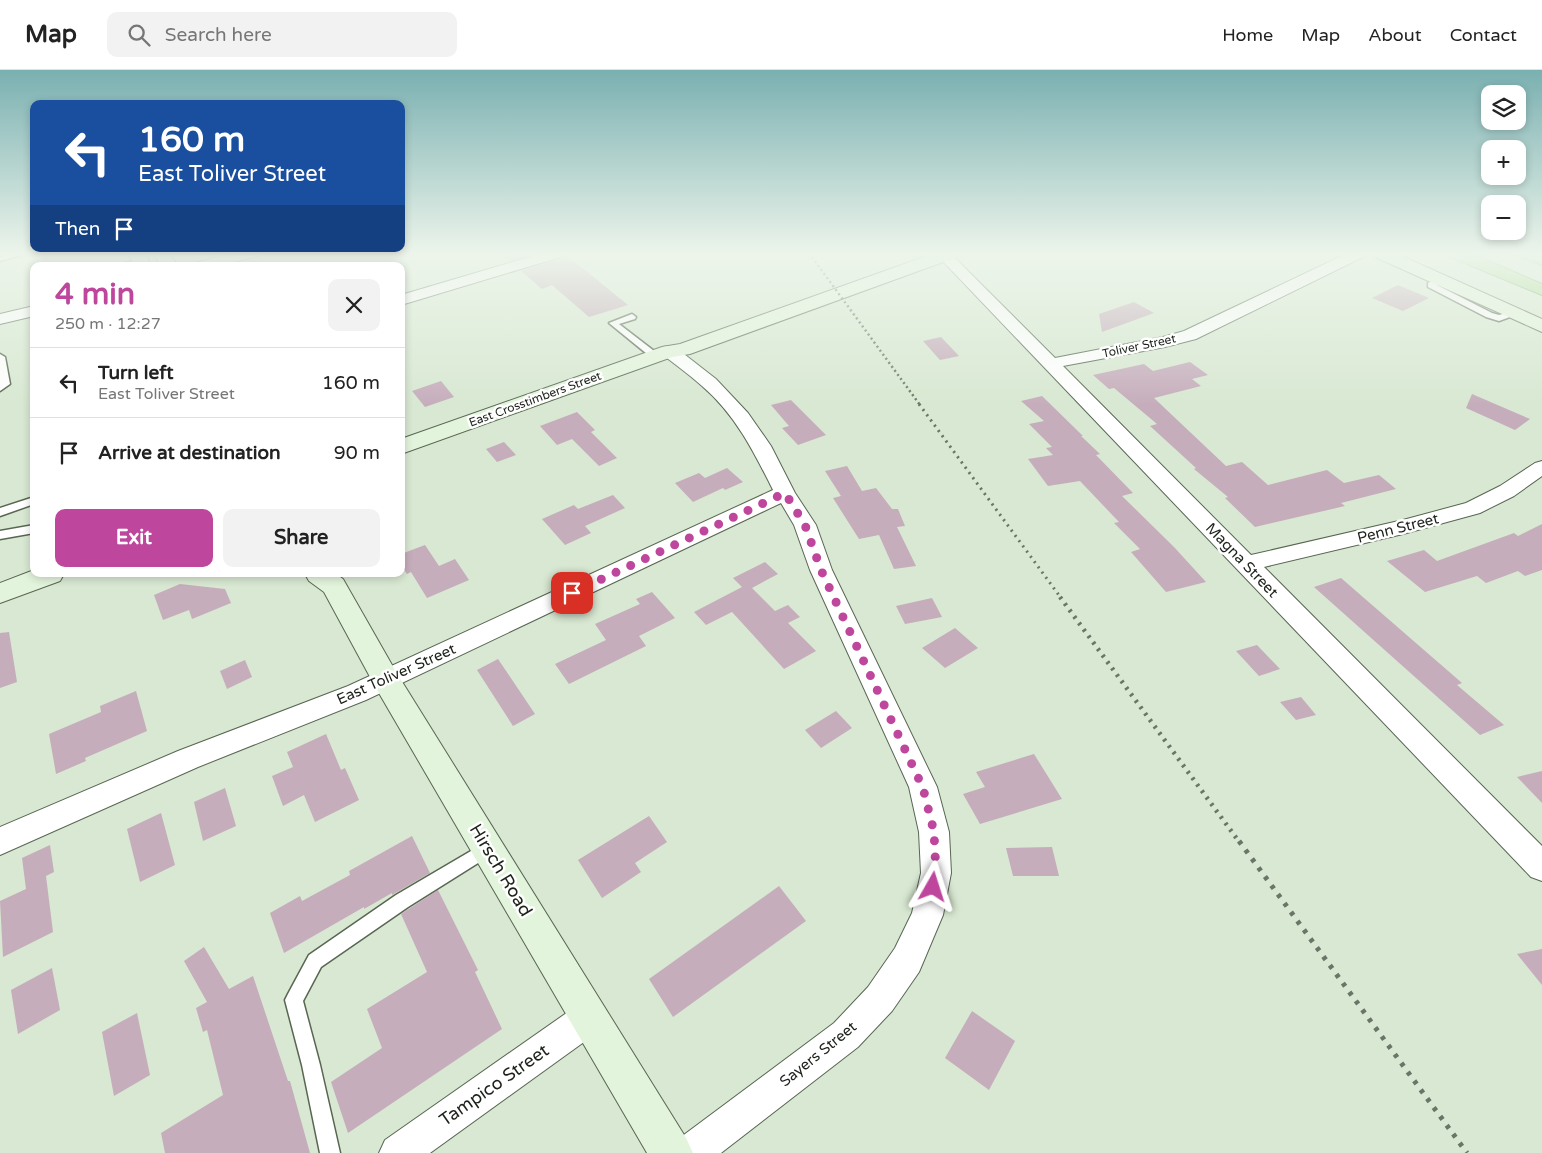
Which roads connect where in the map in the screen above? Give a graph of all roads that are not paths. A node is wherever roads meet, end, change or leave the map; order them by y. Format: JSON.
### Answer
{"nodes":[{"id":1,"x":781,"y":304,"type":"edge"},
{"id":2,"x":811,"y":304,"type":"edge"},
{"id":3,"x":992,"y":304,"type":"edge"},
{"id":4,"x":1255,"y":304,"type":"edge"},
{"id":5,"x":1492,"y":304,"type":"edge"},
{"id":6,"x":30,"y":312,"type":"edge"},
{"id":7,"x":632,"y":317,"type":"dead end"},
{"id":8,"x":0,"y":319,"type":"edge"},
{"id":9,"x":1542,"y":326,"type":"edge"},
{"id":10,"x":662,"y":353,"type":"junction"},
{"id":11,"x":0,"y":360,"type":"edge"},
{"id":12,"x":1049,"y":364,"type":"junction"},
{"id":13,"x":0,"y":388,"type":"edge"},
{"id":14,"x":405,"y":446,"type":"edge"},
{"id":15,"x":1542,"y":467,"type":"edge"},
{"id":16,"x":785,"y":493,"type":"junction"},
{"id":17,"x":30,"y":501,"type":"edge"},
{"id":18,"x":0,"y":512,"type":"edge"},
{"id":19,"x":30,"y":530,"type":"edge"},
{"id":20,"x":0,"y":535,"type":"edge"},
{"id":21,"x":1245,"y":564,"type":"junction"},
{"id":22,"x":40,"y":577,"type":"edge"},
{"id":23,"x":329,"y":578,"type":"edge"},
{"id":24,"x":0,"y":593,"type":"edge"},
{"id":25,"x":386,"y":680,"type":"junction"},
{"id":26,"x":0,"y":841,"type":"edge"},
{"id":27,"x":488,"y":848,"type":"junction"},
{"id":28,"x":1542,"y":866,"type":"edge"},
{"id":29,"x":590,"y":1017,"type":"junction"},
{"id":30,"x":330,"y":1153,"type":"edge"},
{"id":31,"x":398,"y":1153,"type":"edge"},
{"id":32,"x":672,"y":1153,"type":"edge"},
{"id":33,"x":690,"y":1153,"type":"edge"}],
"edges":[{"from":1,"to":10,"type":"main road","name":"East Crosstimbers Street"},
{"from":2,"to":10,"type":"main road","name":"East Crosstimbers Street"},
{"from":3,"to":12,"type":"street","name":"Magna Street"},
{"from":4,"to":12,"type":"street","name":"Toliver Street"},
{"from":5,"to":9,"type":"main road"},
{"from":6,"to":8,"type":"street"},
{"from":7,"to":10,"type":"lane"},
{"from":10,"to":14,"type":"main road","name":"East Crosstimbers Street"},
{"from":10,"to":16,"type":"street","name":"Sayers Street"},
{"from":11,"to":13,"type":"lane"},
{"from":12,"to":21,"type":"street","name":"Magna Street"},
{"from":15,"to":21,"type":"street","name":"Penn Street"},
{"from":16,"to":25,"type":"street","name":"East Toliver Street"},
{"from":16,"to":33,"type":"street","name":"Sayers Street"},
{"from":17,"to":18,"type":"lane"},
{"from":19,"to":20,"type":"lane"},
{"from":21,"to":28,"type":"street","name":"Magna Street"},
{"from":22,"to":24,"type":"main road"},
{"from":23,"to":25,"type":"main road","name":"Hirsch Road"},
{"from":25,"to":26,"type":"street","name":"East Toliver Street"},
{"from":25,"to":27,"type":"main road","name":"Hirsch Road"},
{"from":27,"to":29,"type":"main road","name":"Hirsch Road"},
{"from":27,"to":30,"type":"lane"},
{"from":29,"to":31,"type":"street","name":"Tampico Street"},
{"from":29,"to":32,"type":"main road","name":"Hirsch Road"}]}
